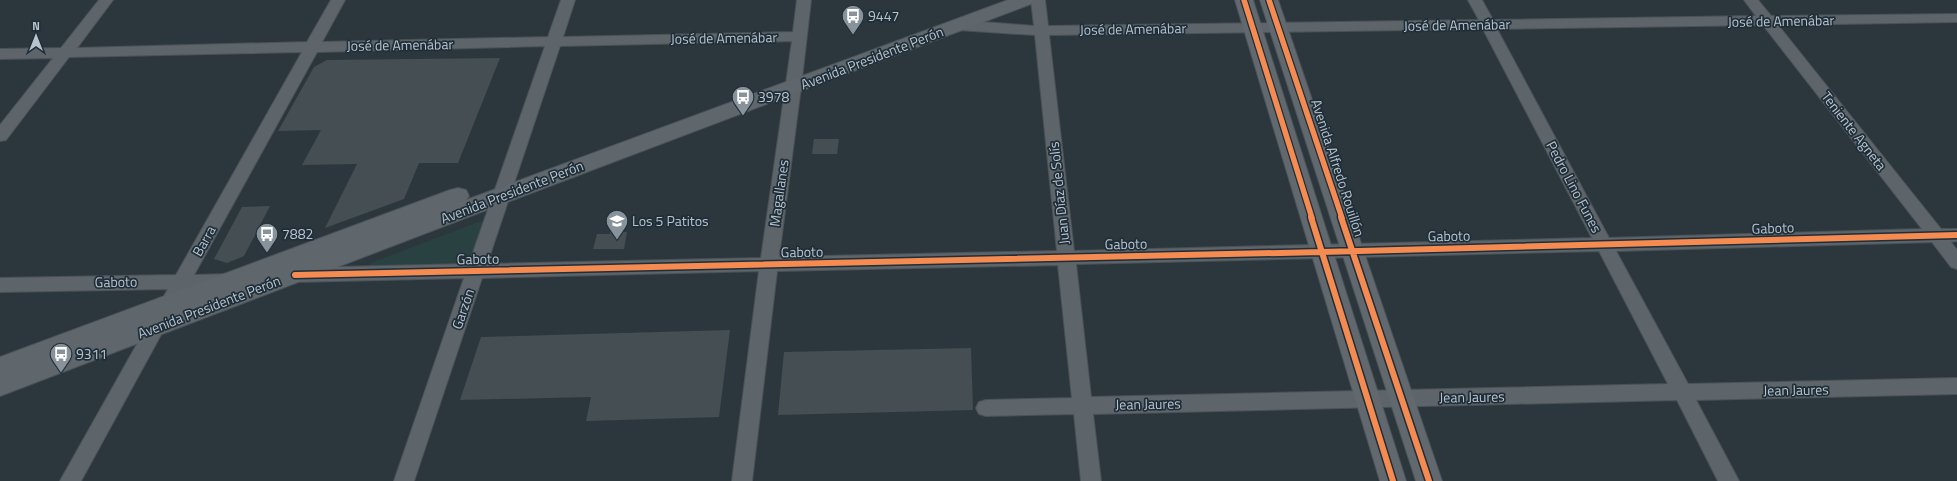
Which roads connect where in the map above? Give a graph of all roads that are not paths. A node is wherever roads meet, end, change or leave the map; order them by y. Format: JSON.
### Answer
{"nodes":[{"id":1,"x":106,"y":0,"type":"edge"},
{"id":2,"x":338,"y":0,"type":"edge"},
{"id":3,"x":568,"y":0,"type":"edge"},
{"id":4,"x":804,"y":0,"type":"edge"},
{"id":5,"x":984,"y":0,"type":"edge"},
{"id":6,"x":1025,"y":0,"type":"edge"},
{"id":7,"x":1038,"y":0,"type":"edge"},
{"id":8,"x":1244,"y":0,"type":"edge"},
{"id":9,"x":1269,"y":0,"type":"edge"},
{"id":10,"x":1475,"y":0,"type":"edge"},
{"id":11,"x":1751,"y":0,"type":"edge"},
{"id":12,"x":1957,"y":18,"type":"edge"},
{"id":13,"x":1768,"y":21,"type":"junction"},
{"id":14,"x":958,"y":25,"type":"junction"},
{"id":15,"x":1488,"y":25,"type":"junction"},
{"id":16,"x":1278,"y":27,"type":"junction"},
{"id":17,"x":1253,"y":28,"type":"junction"},
{"id":18,"x":1041,"y":31,"type":"junction"},
{"id":19,"x":800,"y":36,"type":"junction"},
{"id":20,"x":554,"y":41,"type":"junction"},
{"id":21,"x":312,"y":47,"type":"junction"},
{"id":22,"x":65,"y":52,"type":"junction"},
{"id":23,"x":0,"y":54,"type":"edge"},
{"id":24,"x":795,"y":79,"type":"junction"},
{"id":25,"x":0,"y":136,"type":"edge"},
{"id":26,"x":505,"y":186,"type":"junction"},
{"id":27,"x":1936,"y":235,"type":"junction"},
{"id":28,"x":1957,"y":235,"type":"edge"},
{"id":29,"x":1604,"y":244,"type":"junction"},
{"id":30,"x":1352,"y":251,"type":"junction"},
{"id":31,"x":1322,"y":252,"type":"junction"},
{"id":32,"x":1066,"y":257,"type":"junction"},
{"id":33,"x":1957,"y":262,"type":"edge"},
{"id":34,"x":769,"y":264,"type":"junction"},
{"id":35,"x":476,"y":271,"type":"junction"},
{"id":36,"x":294,"y":275,"type":"junction"},
{"id":37,"x":182,"y":280,"type":"junction"},
{"id":38,"x":231,"y":281,"type":"junction"},
{"id":39,"x":0,"y":285,"type":"edge"},
{"id":40,"x":170,"y":303,"type":"junction"},
{"id":41,"x":156,"y":328,"type":"junction"},
{"id":42,"x":0,"y":366,"type":"edge"},
{"id":43,"x":0,"y":386,"type":"edge"},
{"id":44,"x":1957,"y":386,"type":"edge"},
{"id":45,"x":1682,"y":392,"type":"junction"},
{"id":46,"x":1402,"y":398,"type":"junction"},
{"id":47,"x":1368,"y":399,"type":"junction"},
{"id":48,"x":1083,"y":406,"type":"junction"},
{"id":49,"x":986,"y":408,"type":"dead end"},
{"id":50,"x":70,"y":481,"type":"edge"},
{"id":51,"x":404,"y":481,"type":"edge"},
{"id":52,"x":742,"y":481,"type":"edge"},
{"id":53,"x":1092,"y":481,"type":"edge"},
{"id":54,"x":1393,"y":481,"type":"edge"},
{"id":55,"x":1429,"y":481,"type":"edge"},
{"id":56,"x":1729,"y":481,"type":"edge"}],
"edges":[{"from":1,"to":22,"type":"street"},
{"from":2,"to":21,"type":"street","name":"Barra"},
{"from":3,"to":20,"type":"street","name":"Garzón"},
{"from":4,"to":19,"type":"street","name":"Magallanes"},
{"from":5,"to":24,"type":"main road","name":"Avenida Presidente Perón"},
{"from":6,"to":14,"type":"main road","name":"Avenida Presidente Perón"},
{"from":7,"to":18,"type":"street","name":"Juan Díaz de Solís"},
{"from":8,"to":17,"type":"street"},
{"from":9,"to":16,"type":"street","name":"Avenida Alfredo Rouillón"},
{"from":10,"to":15,"type":"street","name":"Pedro Lino Funes"},
{"from":11,"to":13,"type":"street","name":"Teniente Agneta"},
{"from":12,"to":13,"type":"street","name":"José de Amenábar"},
{"from":13,"to":15,"type":"street","name":"José de Amenábar"},
{"from":13,"to":27,"type":"street","name":"Teniente Agneta"},
{"from":14,"to":18,"type":"street","name":"José de Amenábar"},
{"from":14,"to":24,"type":"main road","name":"Avenida Presidente Perón"},
{"from":15,"to":16,"type":"street","name":"José de Amenábar"},
{"from":15,"to":29,"type":"street","name":"Pedro Lino Funes"},
{"from":16,"to":17,"type":"street","name":"José de Amenábar"},
{"from":16,"to":30,"type":"street","name":"Avenida Alfredo Rouillón"},
{"from":17,"to":18,"type":"street","name":"José de Amenábar"},
{"from":17,"to":31,"type":"street"},
{"from":18,"to":32,"type":"street","name":"Juan Díaz de Solís"},
{"from":19,"to":20,"type":"street","name":"José de Amenábar"},
{"from":19,"to":24,"type":"street","name":"Magallanes"},
{"from":20,"to":21,"type":"street","name":"José de Amenábar"},
{"from":20,"to":26,"type":"street","name":"Garzón"},
{"from":21,"to":22,"type":"street","name":"José de Amenábar"},
{"from":21,"to":37,"type":"street","name":"Barra"},
{"from":22,"to":23,"type":"street","name":"José de Amenábar"},
{"from":22,"to":25,"type":"street"},
{"from":24,"to":26,"type":"main road","name":"Avenida Presidente Perón"},
{"from":24,"to":34,"type":"street","name":"Magallanes"},
{"from":26,"to":35,"type":"street","name":"Garzón"},
{"from":26,"to":36,"type":"main road","name":"Avenida Presidente Perón"},
{"from":26,"to":38,"type":"main road","name":"Avenida Presidente Perón"},
{"from":27,"to":28,"type":"street","name":"Gaboto"},
{"from":27,"to":29,"type":"street","name":"Gaboto"},
{"from":27,"to":33,"type":"street","name":"Teniente Agneta"},
{"from":29,"to":30,"type":"street","name":"Gaboto"},
{"from":29,"to":45,"type":"street","name":"Pedro Lino Funes"},
{"from":30,"to":31,"type":"street","name":"Gaboto"},
{"from":30,"to":46,"type":"street","name":"Avenida Alfredo Rouillón"},
{"from":31,"to":32,"type":"street","name":"Gaboto"},
{"from":31,"to":47,"type":"street"},
{"from":32,"to":34,"type":"street","name":"Gaboto"},
{"from":32,"to":48,"type":"street","name":"Juan Díaz de Solís"},
{"from":34,"to":35,"type":"street","name":"Gaboto"},
{"from":34,"to":52,"type":"street","name":"Magallanes"},
{"from":35,"to":36,"type":"street","name":"Gaboto"},
{"from":35,"to":51,"type":"street","name":"Garzón"},
{"from":36,"to":41,"type":"main road","name":"Avenida Presidente Perón"},
{"from":37,"to":38,"type":"street","name":"Gaboto"},
{"from":37,"to":39,"type":"street","name":"Gaboto"},
{"from":37,"to":40,"type":"street","name":"Barra"},
{"from":38,"to":40,"type":"main road","name":"Avenida Presidente Perón"},
{"from":40,"to":41,"type":"street","name":"Barra"},
{"from":40,"to":42,"type":"main road","name":"Avenida Presidente Perón"},
{"from":41,"to":43,"type":"main road","name":"Avenida Presidente Perón"},
{"from":41,"to":50,"type":"street","name":"Barra"},
{"from":44,"to":45,"type":"street","name":"Jean Jaures"},
{"from":45,"to":46,"type":"street","name":"Jean Jaures"},
{"from":45,"to":56,"type":"street","name":"Pedro Lino Funes"},
{"from":46,"to":47,"type":"street","name":"Jean Jaures"},
{"from":46,"to":55,"type":"street","name":"Avenida Alfredo Rouillón"},
{"from":47,"to":48,"type":"street","name":"Jean Jaures"},
{"from":47,"to":54,"type":"street"},
{"from":48,"to":49,"type":"street","name":"Jean Jaures"},
{"from":48,"to":53,"type":"street","name":"Juan Díaz de Solís"}]}
